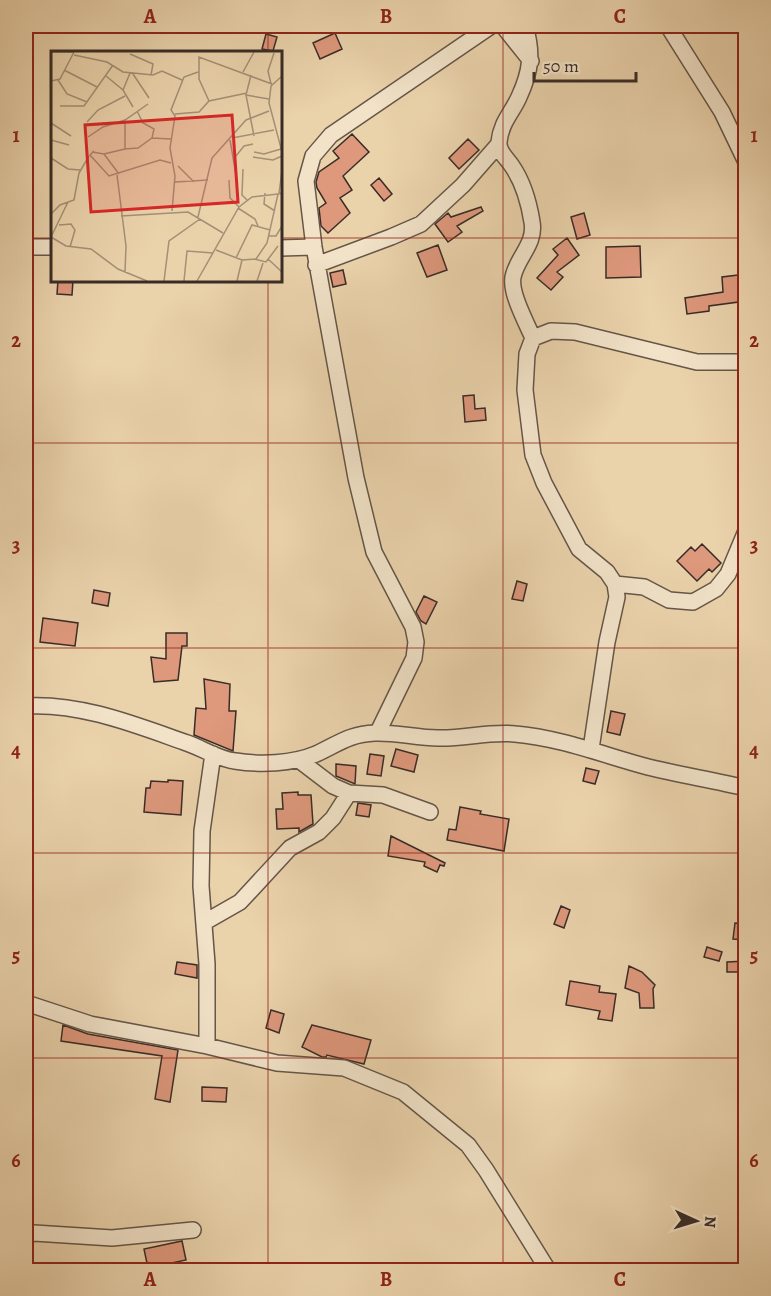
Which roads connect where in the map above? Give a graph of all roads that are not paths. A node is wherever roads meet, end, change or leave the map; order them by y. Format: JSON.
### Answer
{"nodes":[{"id":1,"x":491,"y":26,"type":"edge"},
{"id":2,"x":503,"y":26,"type":"edge"},
{"id":3,"x":525,"y":26,"type":"edge"},
{"id":4,"x":668,"y":26,"type":"edge"},
{"id":5,"x":531,"y":61,"type":"junction"},
{"id":6,"x":498,"y":145,"type":"junction"},
{"id":7,"x":746,"y":162,"type":"edge"},
{"id":8,"x":26,"y":247,"type":"edge"},
{"id":9,"x":51,"y":247,"type":"edge"},
{"id":10,"x":314,"y":247,"type":"junction"},
{"id":11,"x":282,"y":248,"type":"edge"},
{"id":12,"x":316,"y":265,"type":"junction"},
{"id":13,"x":533,"y":338,"type":"junction"},
{"id":14,"x":746,"y":362,"type":"edge"},
{"id":15,"x":746,"y":531,"type":"edge"},
{"id":16,"x":615,"y":584,"type":"junction"},
{"id":17,"x":26,"y":706,"type":"edge"},
{"id":18,"x":378,"y":732,"type":"junction"},
{"id":19,"x":591,"y":749,"type":"junction"},
{"id":20,"x":213,"y":754,"type":"junction"},
{"id":21,"x":298,"y":760,"type":"junction"},
{"id":22,"x":746,"y":788,"type":"edge"},
{"id":23,"x":349,"y":794,"type":"junction"},
{"id":24,"x":430,"y":812,"type":"dead end"},
{"id":25,"x":205,"y":922,"type":"junction"},
{"id":26,"x":26,"y":1003,"type":"edge"},
{"id":27,"x":207,"y":1046,"type":"junction"},
{"id":28,"x":194,"y":1230,"type":"dead end"},
{"id":29,"x":26,"y":1236,"type":"edge"},
{"id":30,"x":545,"y":1270,"type":"edge"}],
"edges":[{"from":1,"to":10,"type":"street"},
{"from":2,"to":5,"type":"street"},
{"from":3,"to":5,"type":"street"},
{"from":4,"to":7,"type":"street"},
{"from":5,"to":6,"type":"street"},
{"from":6,"to":12,"type":"street"},
{"from":6,"to":13,"type":"street"},
{"from":8,"to":9,"type":"street"},
{"from":10,"to":11,"type":"street"},
{"from":10,"to":12,"type":"street"},
{"from":12,"to":18,"type":"street"},
{"from":13,"to":14,"type":"street"},
{"from":13,"to":16,"type":"street"},
{"from":15,"to":16,"type":"street"},
{"from":16,"to":19,"type":"street"},
{"from":17,"to":20,"type":"street"},
{"from":18,"to":19,"type":"street"},
{"from":18,"to":21,"type":"street"},
{"from":19,"to":22,"type":"street"},
{"from":20,"to":21,"type":"street"},
{"from":20,"to":25,"type":"street"},
{"from":21,"to":23,"type":"street"},
{"from":23,"to":24,"type":"street"},
{"from":23,"to":25,"type":"street"},
{"from":25,"to":27,"type":"street"},
{"from":26,"to":27,"type":"street"},
{"from":27,"to":30,"type":"street"},
{"from":28,"to":29,"type":"street"}]}
